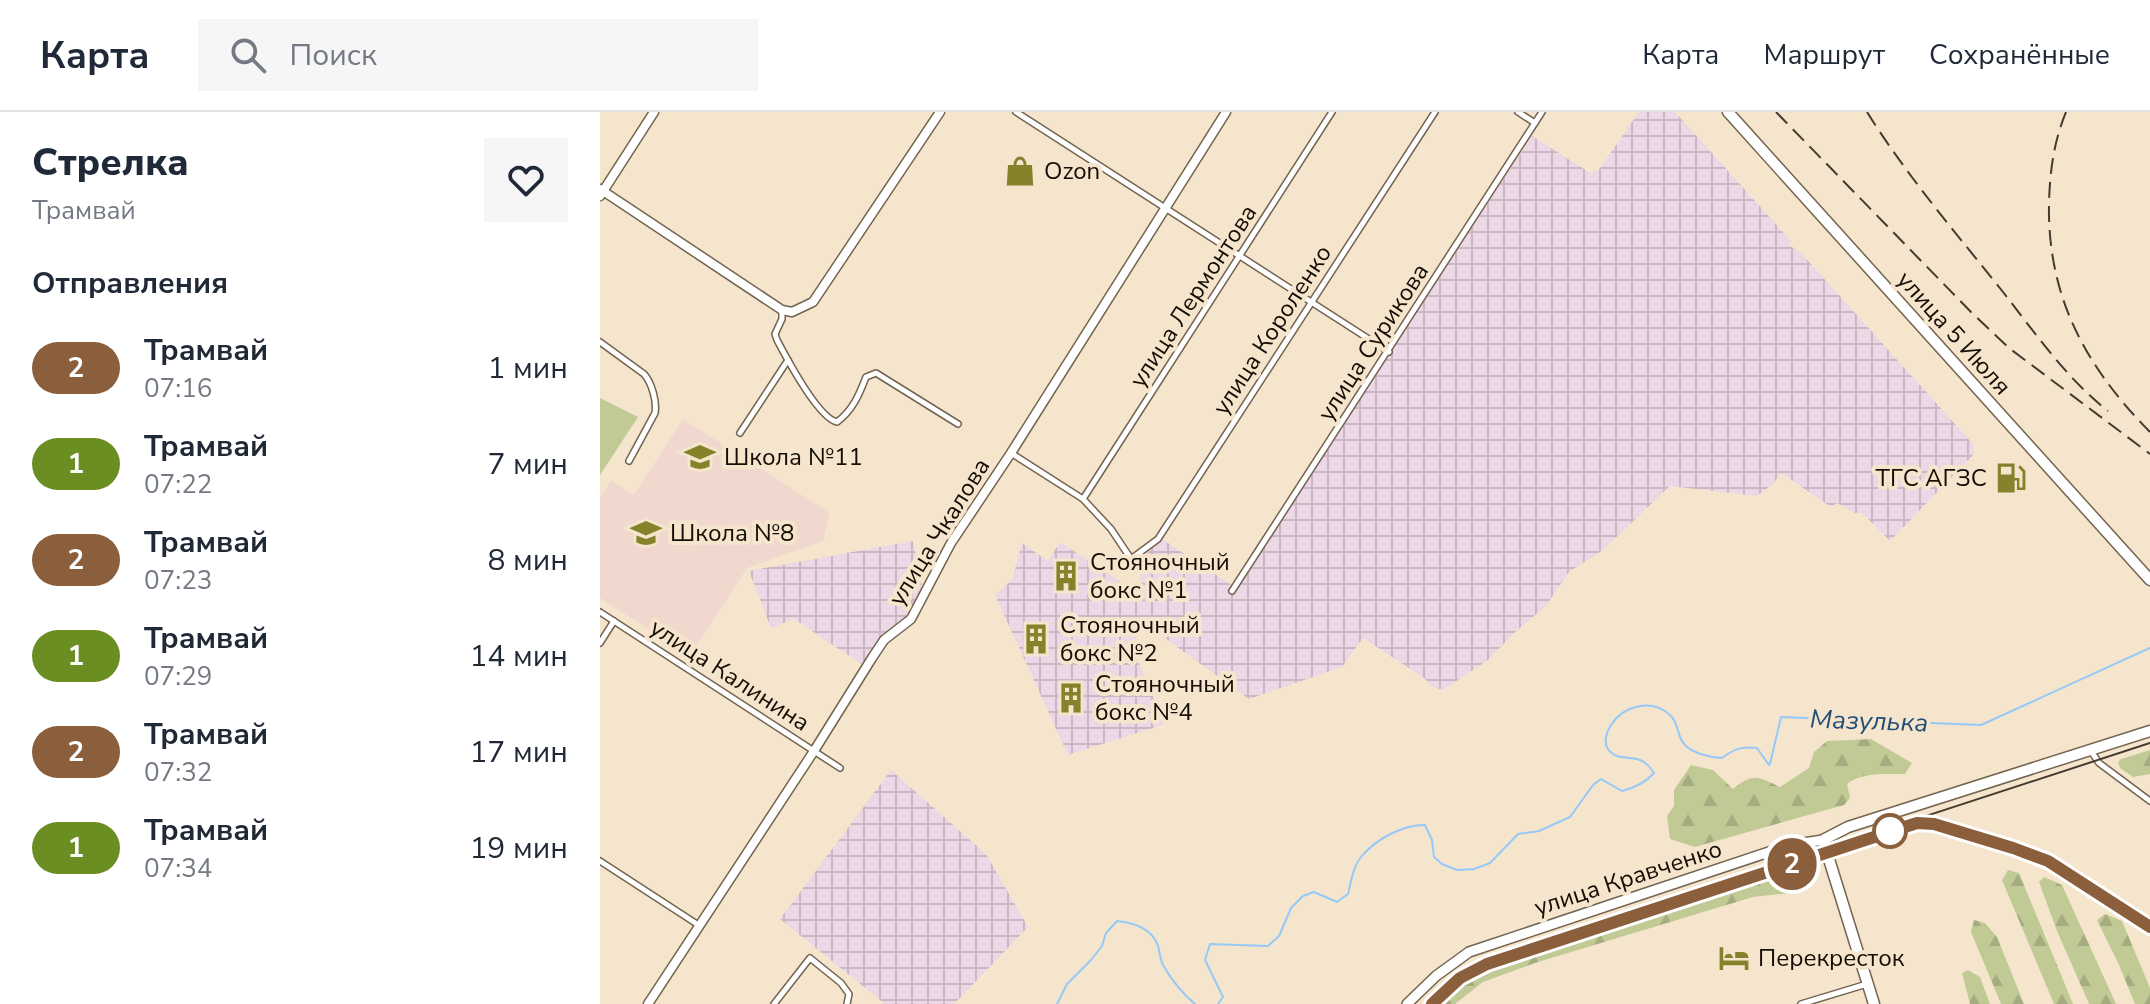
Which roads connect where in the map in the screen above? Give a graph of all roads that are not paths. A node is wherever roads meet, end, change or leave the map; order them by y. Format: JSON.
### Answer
{"nodes":[{"id":1,"x":654,"y":112,"type":"edge"},
{"id":2,"x":940,"y":112,"type":"edge"},
{"id":3,"x":1016,"y":112,"type":"edge"},
{"id":4,"x":1226,"y":112,"type":"edge"},
{"id":5,"x":1332,"y":112,"type":"edge"},
{"id":6,"x":1435,"y":112,"type":"edge"},
{"id":7,"x":1518,"y":112,"type":"edge"},
{"id":8,"x":1542,"y":112,"type":"edge"},
{"id":9,"x":1728,"y":112,"type":"edge"},
{"id":10,"x":1535,"y":123,"type":"junction"},
{"id":11,"x":601,"y":192,"type":"edge"},
{"id":12,"x":1165,"y":210,"type":"junction"},
{"id":13,"x":1241,"y":256,"type":"junction"},
{"id":14,"x":1310,"y":302,"type":"junction"},
{"id":15,"x":782,"y":310,"type":"junction"},
{"id":16,"x":600,"y":342,"type":"edge"},
{"id":17,"x":1389,"y":352,"type":"junction"},
{"id":18,"x":788,"y":360,"type":"junction"},
{"id":19,"x":958,"y":424,"type":"dead end"},
{"id":20,"x":740,"y":433,"type":"dead end"},
{"id":21,"x":1011,"y":453,"type":"junction"},
{"id":22,"x":629,"y":461,"type":"dead end"},
{"id":23,"x":1083,"y":499,"type":"junction"},
{"id":24,"x":2150,"y":580,"type":"edge"},
{"id":25,"x":1232,"y":591,"type":"dead end"},
{"id":26,"x":600,"y":612,"type":"edge"},
{"id":27,"x":614,"y":621,"type":"junction"},
{"id":28,"x":600,"y":643,"type":"edge"},
{"id":29,"x":2150,"y":731,"type":"edge"},
{"id":30,"x":2091,"y":750,"type":"junction"},
{"id":31,"x":814,"y":751,"type":"junction"},
{"id":32,"x":840,"y":768,"type":"dead end"},
{"id":33,"x":2150,"y":801,"type":"edge"},
{"id":34,"x":1823,"y":840,"type":"junction"},
{"id":35,"x":600,"y":861,"type":"edge"},
{"id":36,"x":700,"y":927,"type":"junction"},
{"id":37,"x":1867,"y":984,"type":"junction"},
{"id":38,"x":648,"y":1004,"type":"edge"},
{"id":39,"x":774,"y":1004,"type":"edge"},
{"id":40,"x":847,"y":1004,"type":"edge"},
{"id":41,"x":1407,"y":1004,"type":"edge"},
{"id":42,"x":1801,"y":1004,"type":"edge"},
{"id":43,"x":1874,"y":1004,"type":"edge"}],
"edges":[{"from":1,"to":11,"type":"street"},
{"from":2,"to":15,"type":"street"},
{"from":3,"to":12,"type":"street"},
{"from":4,"to":12,"type":"street","name":"улица Чкалова"},
{"from":5,"to":13,"type":"street","name":"улица Лермонтова"},
{"from":6,"to":14,"type":"street","name":"улица Короленко"},
{"from":7,"to":10,"type":"street"},
{"from":8,"to":10,"type":"street","name":"улица Сурикова"},
{"from":9,"to":24,"type":"highway","name":"улица 5 Июля"},
{"from":10,"to":17,"type":"street","name":"улица Сурикова"},
{"from":11,"to":15,"type":"street"},
{"from":12,"to":13,"type":"street"},
{"from":12,"to":21,"type":"street","name":"улица Чкалова"},
{"from":13,"to":14,"type":"street"},
{"from":13,"to":23,"type":"street","name":"улица Лермонтова"},
{"from":14,"to":17,"type":"street"},
{"from":14,"to":23,"type":"street","name":"улица Короленко"},
{"from":15,"to":18,"type":"street"},
{"from":16,"to":22,"type":"street"},
{"from":17,"to":25,"type":"street","name":"улица Сурикова"},
{"from":18,"to":19,"type":"street"},
{"from":18,"to":20,"type":"street"},
{"from":21,"to":23,"type":"street"},
{"from":21,"to":31,"type":"street","name":"улица Чкалова"},
{"from":26,"to":27,"type":"street","name":"улица Калинина"},
{"from":27,"to":28,"type":"street"},
{"from":27,"to":31,"type":"street","name":"улица Калинина"},
{"from":29,"to":30,"type":"highway","name":"улица Кравченко"},
{"from":30,"to":33,"type":"street"},
{"from":30,"to":34,"type":"highway","name":"улица Кравченко"},
{"from":31,"to":32,"type":"street","name":"улица Калинина"},
{"from":31,"to":36,"type":"street","name":"улица Чкалова"},
{"from":34,"to":37,"type":"highway"},
{"from":34,"to":41,"type":"main road","name":"улица Кравченко"},
{"from":35,"to":36,"type":"street"},
{"from":36,"to":38,"type":"street","name":"улица Чкалова"},
{"from":37,"to":42,"type":"street"},
{"from":37,"to":43,"type":"highway"},
{"from":39,"to":40,"type":"street"}]}
